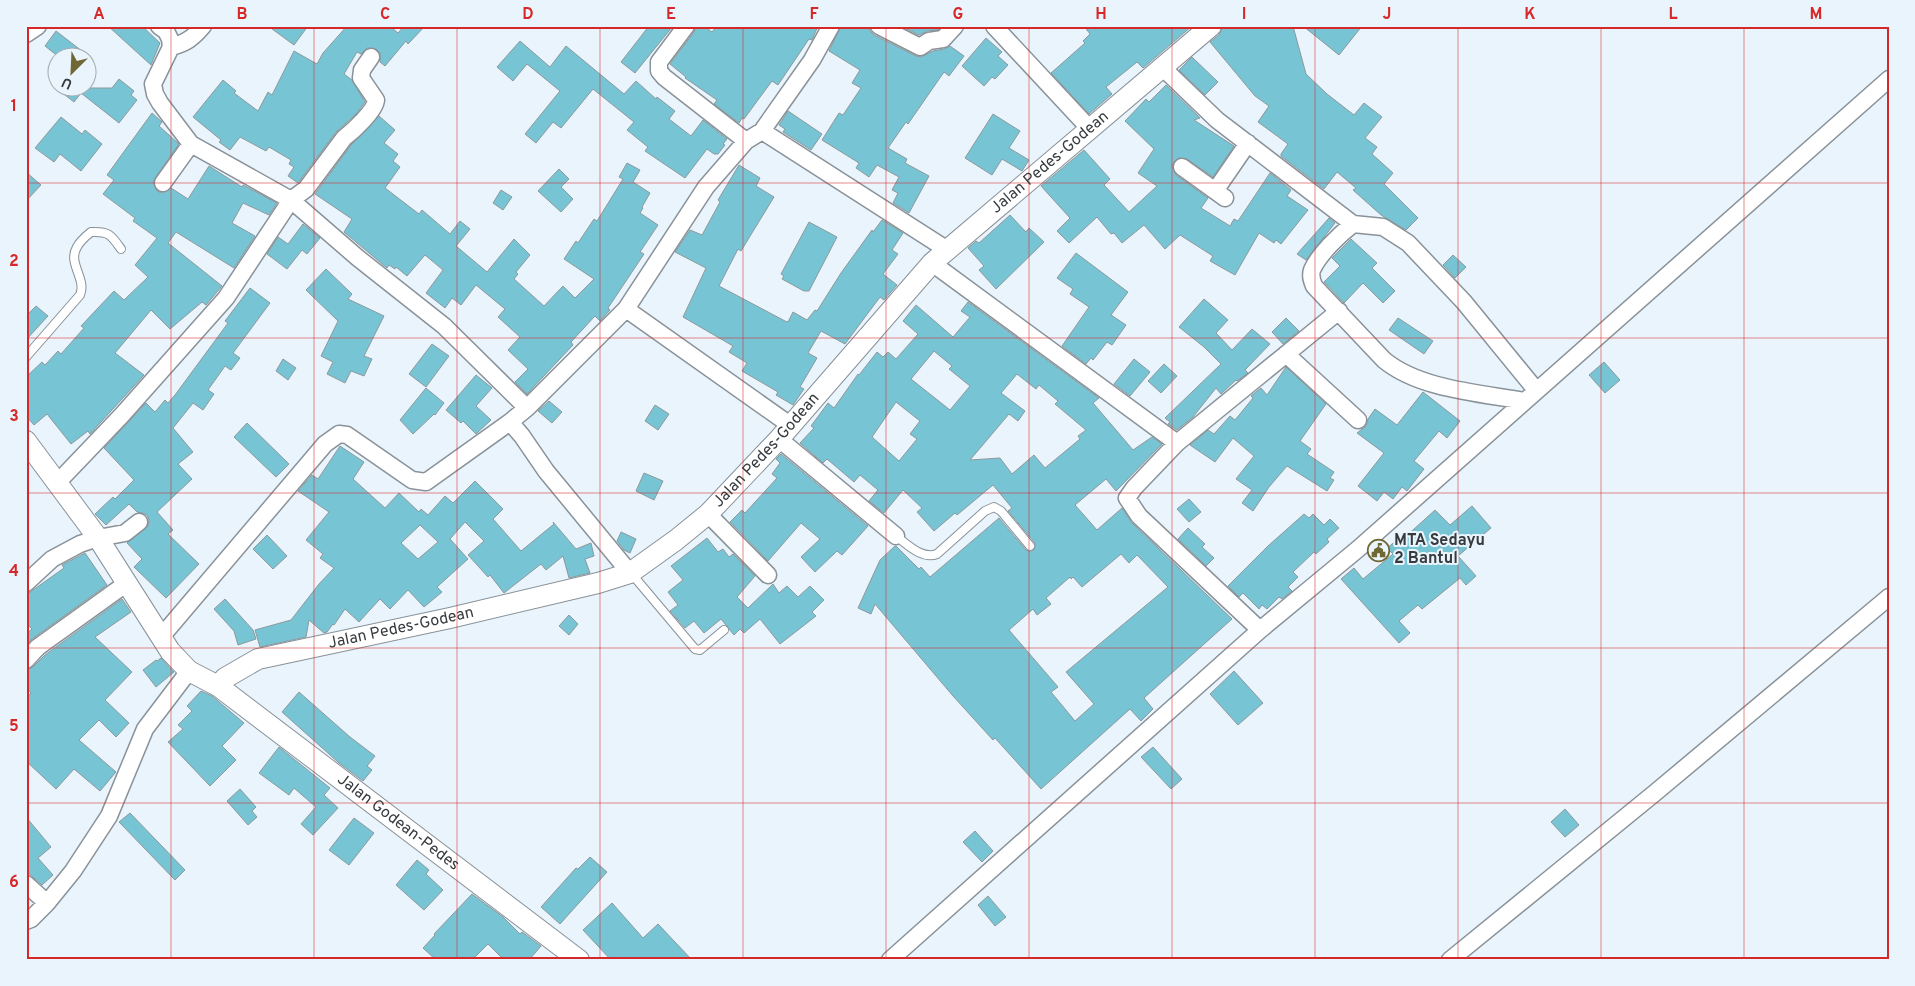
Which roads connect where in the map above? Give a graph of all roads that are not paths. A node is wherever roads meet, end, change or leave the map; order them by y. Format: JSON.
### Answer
{"nodes":[{"id":1,"x":38,"y":26,"type":"edge"},
{"id":2,"x":159,"y":26,"type":"edge"},
{"id":3,"x":203,"y":26,"type":"edge"},
{"id":4,"x":686,"y":26,"type":"edge"},
{"id":5,"x":832,"y":26,"type":"edge"},
{"id":6,"x":878,"y":26,"type":"edge"},
{"id":7,"x":955,"y":26,"type":"edge"},
{"id":8,"x":994,"y":26,"type":"edge"},
{"id":9,"x":1211,"y":26,"type":"edge"},
{"id":10,"x":26,"y":34,"type":"edge"},
{"id":11,"x":171,"y":47,"type":"junction"},
{"id":12,"x":371,"y":57,"type":"dead end"},
{"id":13,"x":1163,"y":68,"type":"junction"},
{"id":14,"x":1889,"y":79,"type":"edge"},
{"id":15,"x":1090,"y":129,"type":"junction"},
{"id":16,"x":762,"y":131,"type":"junction"},
{"id":17,"x":746,"y":140,"type":"junction"},
{"id":18,"x":1248,"y":143,"type":"junction"},
{"id":19,"x":191,"y":144,"type":"junction"},
{"id":20,"x":1182,"y":167,"type":"dead end"},
{"id":21,"x":163,"y":183,"type":"dead end"},
{"id":22,"x":291,"y":200,"type":"junction"},
{"id":23,"x":1353,"y":224,"type":"junction"},
{"id":24,"x":122,"y":249,"type":"dead end"},
{"id":25,"x":939,"y":256,"type":"junction"},
{"id":26,"x":626,"y":308,"type":"junction"},
{"id":27,"x":1339,"y":311,"type":"junction"},
{"id":28,"x":1286,"y":354,"type":"junction"},
{"id":29,"x":26,"y":357,"type":"edge"},
{"id":30,"x":1526,"y":399,"type":"junction"},
{"id":31,"x":527,"y":408,"type":"junction"},
{"id":32,"x":1358,"y":420,"type":"dead end"},
{"id":33,"x":510,"y":422,"type":"junction"},
{"id":34,"x":784,"y":432,"type":"junction"},
{"id":35,"x":26,"y":441,"type":"edge"},
{"id":36,"x":1177,"y":443,"type":"junction"},
{"id":37,"x":58,"y":482,"type":"junction"},
{"id":38,"x":708,"y":514,"type":"junction"},
{"id":39,"x":139,"y":522,"type":"dead end"},
{"id":40,"x":889,"y":531,"type":"joint"},
{"id":41,"x":98,"y":538,"type":"junction"},
{"id":42,"x":1030,"y":546,"type":"dead end"},
{"id":43,"x":630,"y":573,"type":"junction"},
{"id":44,"x":768,"y":575,"type":"dead end"},
{"id":45,"x":26,"y":583,"type":"edge"},
{"id":46,"x":127,"y":583,"type":"junction"},
{"id":47,"x":1889,"y":597,"type":"edge"},
{"id":48,"x":724,"y":630,"type":"dead end"},
{"id":49,"x":1260,"y":630,"type":"junction"},
{"id":50,"x":161,"y":637,"type":"junction"},
{"id":51,"x":26,"y":660,"type":"edge"},
{"id":52,"x":189,"y":671,"type":"junction"},
{"id":53,"x":218,"y":686,"type":"junction"},
{"id":54,"x":26,"y":884,"type":"edge"},
{"id":55,"x":47,"y":903,"type":"junction"},
{"id":56,"x":26,"y":921,"type":"edge"},
{"id":57,"x":579,"y":960,"type":"edge"},
{"id":58,"x":890,"y":960,"type":"edge"},
{"id":59,"x":1450,"y":960,"type":"edge"}],
"edges":[{"from":1,"to":10,"type":"street"},
{"from":2,"to":11,"type":"street"},
{"from":3,"to":11,"type":"street"},
{"from":4,"to":17,"type":"street"},
{"from":5,"to":16,"type":"street"},
{"from":6,"to":7,"type":"street"},
{"from":8,"to":15,"type":"street"},
{"from":9,"to":13,"type":"street","name":"Jalan Pedes-Godean"},
{"from":11,"to":19,"type":"street"},
{"from":12,"to":22,"type":"street"},
{"from":13,"to":15,"type":"street","name":"Jalan Pedes-Godean"},
{"from":13,"to":18,"type":"street"},
{"from":14,"to":30,"type":"street"},
{"from":15,"to":25,"type":"street","name":"Jalan Pedes-Godean"},
{"from":16,"to":17,"type":"street"},
{"from":16,"to":25,"type":"street"},
{"from":17,"to":26,"type":"street"},
{"from":18,"to":20,"type":"street"},
{"from":18,"to":23,"type":"street"},
{"from":19,"to":21,"type":"street"},
{"from":19,"to":22,"type":"street"},
{"from":22,"to":31,"type":"street"},
{"from":22,"to":37,"type":"street"},
{"from":23,"to":27,"type":"street"},
{"from":23,"to":30,"type":"street"},
{"from":24,"to":29,"type":"lane"},
{"from":25,"to":34,"type":"street","name":"Jalan Pedes-Godean"},
{"from":25,"to":36,"type":"street"},
{"from":26,"to":31,"type":"street"},
{"from":26,"to":34,"type":"street"},
{"from":27,"to":28,"type":"street"},
{"from":27,"to":30,"type":"street"},
{"from":28,"to":32,"type":"street"},
{"from":28,"to":36,"type":"street"},
{"from":30,"to":49,"type":"street"},
{"from":31,"to":33,"type":"street"},
{"from":33,"to":43,"type":"street"},
{"from":33,"to":50,"type":"street"},
{"from":34,"to":38,"type":"street","name":"Jalan Pedes-Godean"},
{"from":34,"to":40,"type":"street"},
{"from":35,"to":37,"type":"street","name":"Jalan Godean-Pedes"},
{"from":36,"to":49,"type":"street"},
{"from":37,"to":41,"type":"street","name":"Jalan Godean-Pedes"},
{"from":38,"to":43,"type":"street","name":"Jalan Pedes-Godean"},
{"from":38,"to":44,"type":"street"},
{"from":39,"to":41,"type":"street"},
{"from":40,"to":42,"type":"lane"},
{"from":41,"to":45,"type":"street"},
{"from":41,"to":46,"type":"street","name":"Jalan Godean-Pedes"},
{"from":43,"to":48,"type":"lane"},
{"from":43,"to":53,"type":"street","name":"Jalan Pedes-Godean"},
{"from":46,"to":50,"type":"street","name":"Jalan Godean-Pedes"},
{"from":46,"to":51,"type":"street"},
{"from":47,"to":59,"type":"street"},
{"from":49,"to":58,"type":"street"},
{"from":50,"to":52,"type":"street","name":"Jalan Godean-Pedes"},
{"from":52,"to":53,"type":"street","name":"Jalan Godean-Pedes"},
{"from":52,"to":55,"type":"street"},
{"from":53,"to":57,"type":"street","name":"Jalan Godean-Pedes"},
{"from":54,"to":55,"type":"street"},
{"from":55,"to":56,"type":"street"}]}
